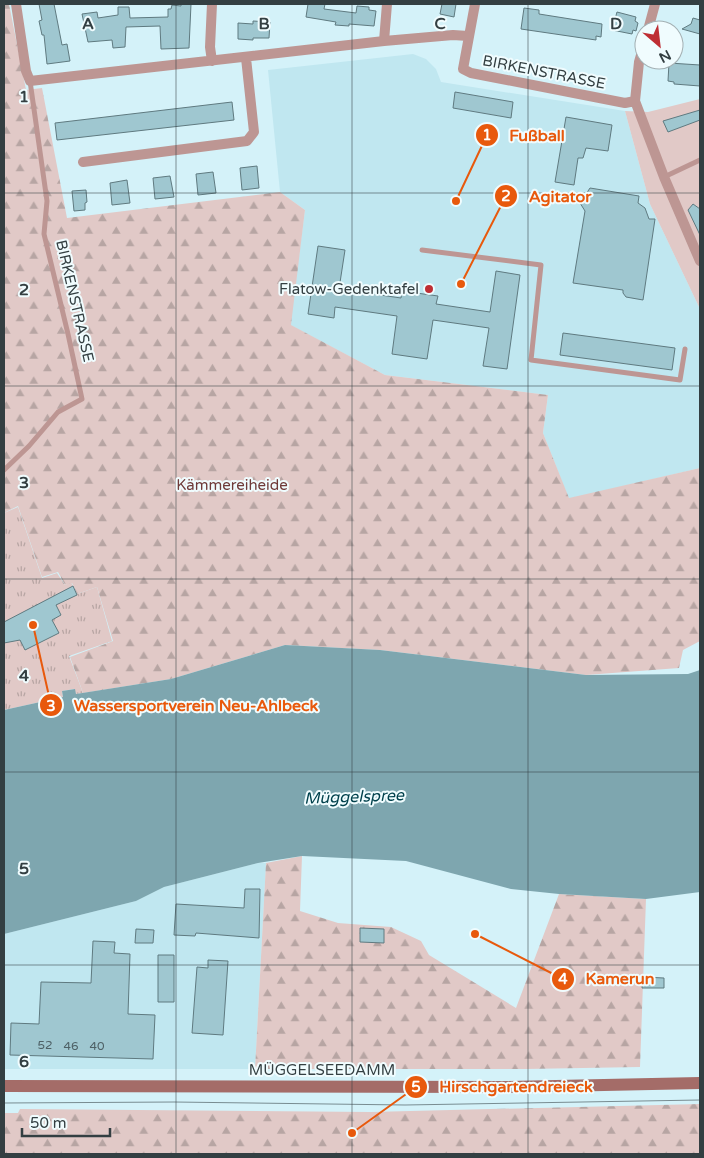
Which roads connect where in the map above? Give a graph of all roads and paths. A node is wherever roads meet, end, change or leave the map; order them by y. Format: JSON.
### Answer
{"nodes":[{"id":1,"x":16,"y":4,"type":"edge"},
{"id":2,"x":212,"y":4,"type":"edge"},
{"id":3,"x":387,"y":4,"type":"edge"},
{"id":4,"x":475,"y":4,"type":"edge"},
{"id":5,"x":655,"y":4,"type":"edge"},
{"id":6,"x":651,"y":20,"type":"edge"},
{"id":7,"x":468,"y":36,"type":"junction"},
{"id":8,"x":384,"y":41,"type":"junction"},
{"id":9,"x":246,"y":58,"type":"junction"},
{"id":10,"x":212,"y":61,"type":"junction"},
{"id":11,"x":639,"y":70,"type":"edge"},
{"id":12,"x":30,"y":81,"type":"junction"},
{"id":13,"x":634,"y":101,"type":"junction"},
{"id":14,"x":700,"y":160,"type":"edge"},
{"id":15,"x":83,"y":162,"type":"dead end"},
{"id":16,"x":664,"y":177,"type":"junction"},
{"id":17,"x":422,"y":250,"type":"dead end"},
{"id":18,"x":700,"y":261,"type":"edge"},
{"id":19,"x":685,"y":349,"type":"dead end"},
{"id":20,"x":4,"y":470,"type":"edge"},
{"id":21,"x":700,"y":1083,"type":"edge"},
{"id":22,"x":4,"y":1086,"type":"edge"}],
"edges":[{"from":1,"to":12,"type":"street"},
{"from":2,"to":10,"type":"street"},
{"from":3,"to":8,"type":"street"},
{"from":4,"to":7,"type":"street"},
{"from":5,"to":6,"type":"street"},
{"from":7,"to":8,"type":"street","name":"BIRKENSTRASSE"},
{"from":7,"to":13,"type":"street","name":"BIRKENSTRASSE"},
{"from":8,"to":9,"type":"street","name":"BIRKENSTRASSE"},
{"from":9,"to":10,"type":"street","name":"BIRKENSTRASSE"},
{"from":9,"to":15,"type":"street"},
{"from":10,"to":12,"type":"street","name":"BIRKENSTRASSE"},
{"from":11,"to":13,"type":"street"},
{"from":12,"to":20,"type":"lane","name":"BIRKENSTRASSE"},
{"from":13,"to":16,"type":"street"},
{"from":14,"to":16,"type":"lane"},
{"from":16,"to":18,"type":"street"},
{"from":17,"to":19,"type":"lane"},
{"from":21,"to":22,"type":"main road","name":"MÜGGELSEEDAMM"}]}
